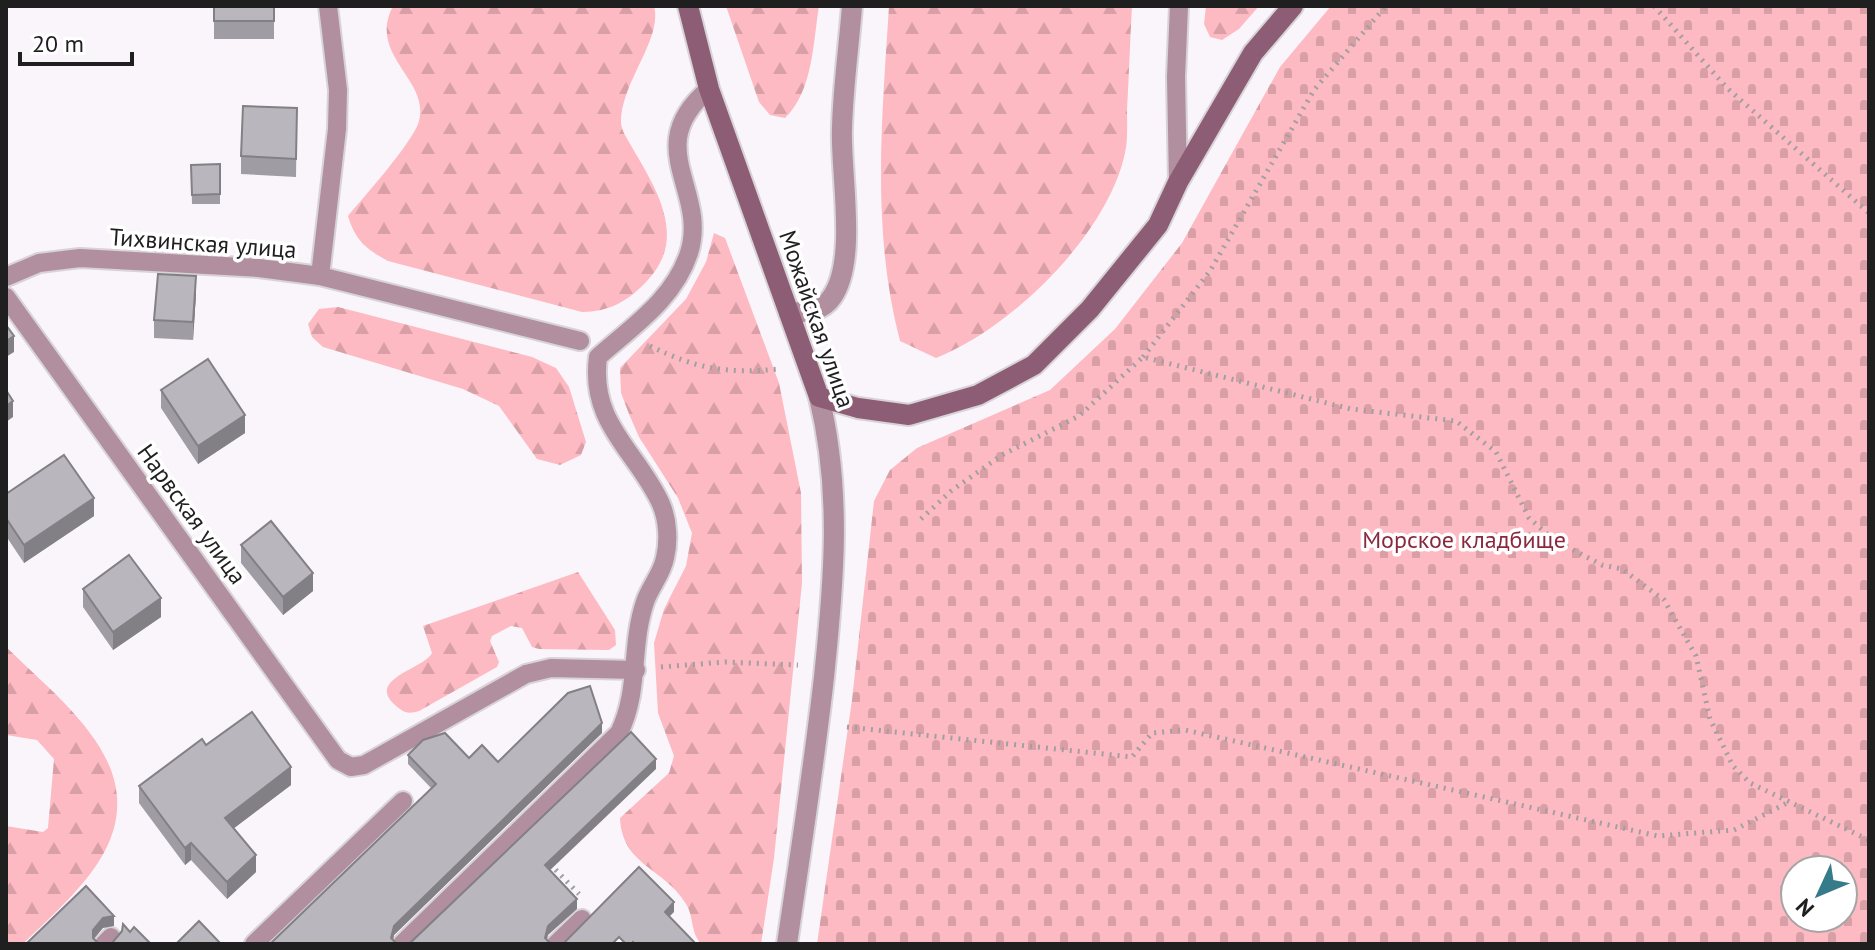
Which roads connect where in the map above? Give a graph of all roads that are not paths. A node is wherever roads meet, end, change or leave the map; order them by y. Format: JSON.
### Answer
{"nodes":[{"id":1,"x":688,"y":6,"type":"edge"},
{"id":2,"x":852,"y":6,"type":"edge"},
{"id":3,"x":1179,"y":6,"type":"edge"},
{"id":4,"x":1293,"y":6,"type":"edge"},
{"id":5,"x":333,"y":8,"type":"edge"},
{"id":6,"x":709,"y":89,"type":"junction"},
{"id":7,"x":1178,"y":182,"type":"junction"},
{"id":8,"x":320,"y":276,"type":"junction"},
{"id":9,"x":6,"y":277,"type":"edge"},
{"id":10,"x":6,"y":297,"type":"edge"},
{"id":11,"x":789,"y":313,"type":"junction"},
{"id":12,"x":580,"y":341,"type":"dead end"},
{"id":13,"x":819,"y":397,"type":"junction"},
{"id":14,"x":636,"y":670,"type":"junction"},
{"id":15,"x":403,"y":801,"type":"dead end"},
{"id":16,"x":582,"y":919,"type":"road end"},
{"id":17,"x":254,"y":944,"type":"edge"},
{"id":18,"x":402,"y":944,"type":"edge"},
{"id":19,"x":556,"y":944,"type":"edge"},
{"id":20,"x":787,"y":944,"type":"edge"}],
"edges":[{"from":1,"to":6,"type":"main road","name":"Можайская улица"},
{"from":2,"to":11,"type":"street"},
{"from":3,"to":7,"type":"lane"},
{"from":4,"to":7,"type":"main road"},
{"from":5,"to":8,"type":"lane","name":"Тихвинская улица"},
{"from":6,"to":11,"type":"main road","name":"Можайская улица"},
{"from":6,"to":14,"type":"lane"},
{"from":7,"to":13,"type":"main road"},
{"from":8,"to":9,"type":"lane","name":"Тихвинская улица"},
{"from":8,"to":12,"type":"lane"},
{"from":10,"to":14,"type":"lane","name":"Нарвская улица"},
{"from":11,"to":13,"type":"main road","name":"Можайская улица"},
{"from":13,"to":20,"type":"street","name":"Можайская улица"},
{"from":14,"to":18,"type":"lane"},
{"from":15,"to":17,"type":"lane"},
{"from":16,"to":19,"type":"lane"}]}
